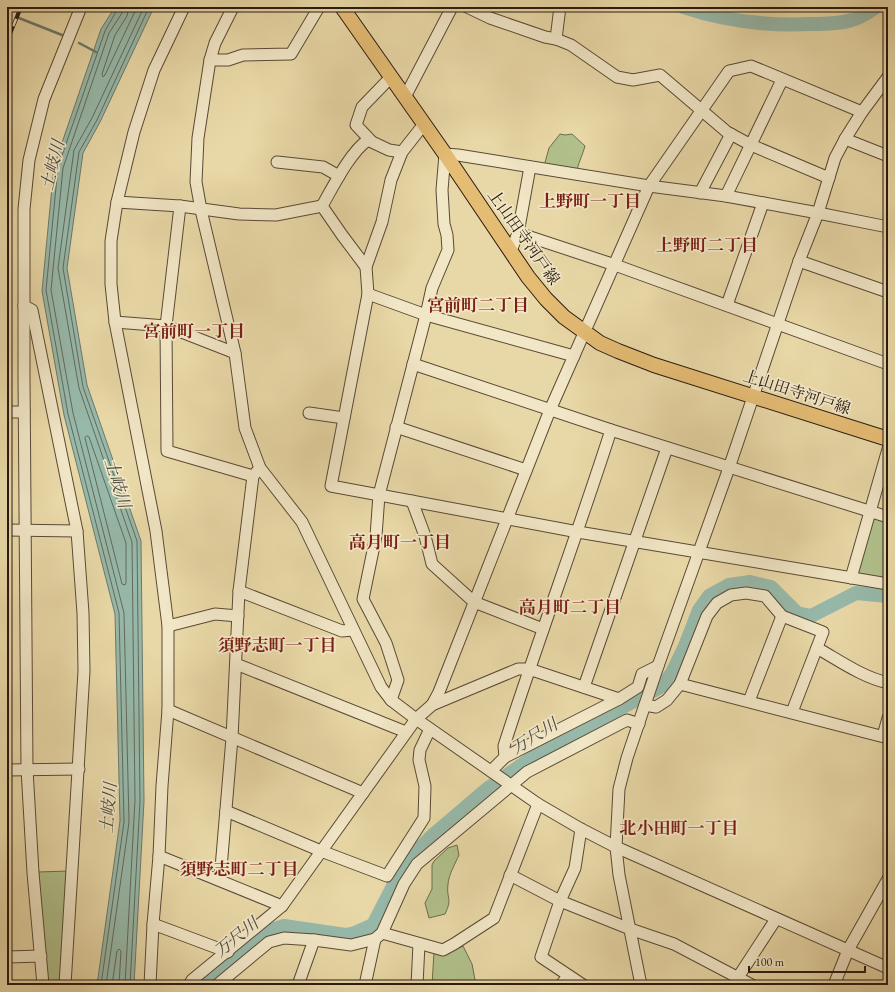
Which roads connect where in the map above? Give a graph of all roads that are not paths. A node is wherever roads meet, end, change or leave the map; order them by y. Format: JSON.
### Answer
{"nodes":[{"id":1,"x":81,"y":7,"type":"edge"},
{"id":2,"x":184,"y":7,"type":"edge"},
{"id":3,"x":233,"y":7,"type":"edge"},
{"id":4,"x":318,"y":7,"type":"edge"},
{"id":5,"x":342,"y":7,"type":"edge"},
{"id":6,"x":452,"y":7,"type":"edge"},
{"id":7,"x":467,"y":7,"type":"edge"},
{"id":8,"x":560,"y":7,"type":"edge"},
{"id":9,"x":556,"y":39,"type":"junction"},
{"id":10,"x":210,"y":60,"type":"junction"},
{"id":11,"x":391,"y":77,"type":"junction"},
{"id":12,"x":888,"y":77,"type":"edge"},
{"id":13,"x":782,"y":80,"type":"junction"},
{"id":14,"x":405,"y":97,"type":"junction"},
{"id":15,"x":701,"y":111,"type":"junction"},
{"id":16,"x":862,"y":112,"type":"junction"},
{"id":17,"x":424,"y":124,"type":"junction"},
{"id":18,"x":731,"y":134,"type":"junction"},
{"id":19,"x":845,"y":139,"type":"junction"},
{"id":20,"x":368,"y":140,"type":"junction"},
{"id":21,"x":751,"y":145,"type":"junction"},
{"id":22,"x":402,"y":152,"type":"junction"},
{"id":23,"x":445,"y":154,"type":"junction"},
{"id":24,"x":888,"y":156,"type":"edge"},
{"id":25,"x":276,"y":162,"type":"dead end"},
{"id":26,"x":530,"y":166,"type":"junction"},
{"id":27,"x":339,"y":176,"type":"junction"},
{"id":28,"x":829,"y":178,"type":"junction"},
{"id":29,"x":649,"y":186,"type":"junction"},
{"id":30,"x":700,"y":193,"type":"junction"},
{"id":31,"x":726,"y":196,"type":"junction"},
{"id":32,"x":117,"y":202,"type":"junction"},
{"id":33,"x":763,"y":203,"type":"junction"},
{"id":34,"x":180,"y":206,"type":"junction"},
{"id":35,"x":322,"y":206,"type":"junction"},
{"id":36,"x":200,"y":210,"type":"junction"},
{"id":37,"x":818,"y":213,"type":"junction"},
{"id":38,"x":888,"y":227,"type":"edge"},
{"id":39,"x":518,"y":232,"type":"junction"},
{"id":40,"x":511,"y":251,"type":"junction"},
{"id":41,"x":799,"y":261,"type":"junction"},
{"id":42,"x":615,"y":265,"type":"junction"},
{"id":43,"x":366,"y":267,"type":"junction"},
{"id":44,"x":888,"y":292,"type":"edge"},
{"id":45,"x":368,"y":294,"type":"junction"},
{"id":46,"x":727,"y":305,"type":"junction"},
{"id":47,"x":24,"y":306,"type":"junction"},
{"id":48,"x":426,"y":315,"type":"junction"},
{"id":49,"x":115,"y":322,"type":"junction"},
{"id":50,"x":778,"y":324,"type":"junction"},
{"id":51,"x":166,"y":326,"type":"junction"},
{"id":52,"x":585,"y":332,"type":"junction"},
{"id":53,"x":235,"y":353,"type":"junction"},
{"id":54,"x":574,"y":356,"type":"junction"},
{"id":55,"x":413,"y":364,"type":"junction"},
{"id":56,"x":888,"y":364,"type":"edge"},
{"id":57,"x":753,"y":396,"type":"junction"},
{"id":58,"x":550,"y":410,"type":"junction"},
{"id":59,"x":7,"y":412,"type":"edge"},
{"id":60,"x":24,"y":412,"type":"junction"},
{"id":61,"x":309,"y":413,"type":"dead end"},
{"id":62,"x":344,"y":418,"type":"junction"},
{"id":63,"x":396,"y":427,"type":"junction"},
{"id":64,"x":611,"y":430,"type":"junction"},
{"id":65,"x":888,"y":439,"type":"edge"},
{"id":66,"x":667,"y":448,"type":"junction"},
{"id":67,"x":888,"y":449,"type":"edge"},
{"id":68,"x":728,"y":468,"type":"junction"},
{"id":69,"x":526,"y":470,"type":"junction"},
{"id":70,"x":256,"y":472,"type":"junction"},
{"id":71,"x":379,"y":495,"type":"junction"},
{"id":72,"x":412,"y":501,"type":"junction"},
{"id":73,"x":870,"y":512,"type":"junction"},
{"id":74,"x":888,"y":518,"type":"edge"},
{"id":75,"x":507,"y":519,"type":"junction"},
{"id":76,"x":7,"y":530,"type":"edge"},
{"id":77,"x":25,"y":530,"type":"junction"},
{"id":78,"x":77,"y":531,"type":"junction"},
{"id":79,"x":578,"y":532,"type":"junction"},
{"id":80,"x":635,"y":541,"type":"junction"},
{"id":81,"x":698,"y":552,"type":"junction"},
{"id":82,"x":851,"y":578,"type":"junction"},
{"id":83,"x":888,"y":584,"type":"edge"},
{"id":84,"x":239,"y":591,"type":"junction"},
{"id":85,"x":474,"y":602,"type":"junction"},
{"id":86,"x":238,"y":616,"type":"junction"},
{"id":87,"x":782,"y":616,"type":"junction"},
{"id":88,"x":168,"y":626,"type":"junction"},
{"id":89,"x":543,"y":629,"type":"junction"},
{"id":90,"x":353,"y":630,"type":"junction"},
{"id":91,"x":817,"y":648,"type":"junction"},
{"id":92,"x":236,"y":664,"type":"junction"},
{"id":93,"x":658,"y":666,"type":"junction"},
{"id":94,"x":529,"y":669,"type":"junction"},
{"id":95,"x":888,"y":683,"type":"edge"},
{"id":96,"x":680,"y":684,"type":"junction"},
{"id":97,"x":584,"y":687,"type":"junction"},
{"id":98,"x":619,"y":699,"type":"junction"},
{"id":99,"x":390,"y":700,"type":"junction"},
{"id":100,"x":748,"y":701,"type":"junction"},
{"id":101,"x":432,"y":705,"type":"junction"},
{"id":102,"x":644,"y":705,"type":"junction"},
{"id":103,"x":168,"y":710,"type":"junction"},
{"id":104,"x":792,"y":712,"type":"junction"},
{"id":105,"x":888,"y":718,"type":"edge"},
{"id":106,"x":416,"y":719,"type":"junction"},
{"id":107,"x":638,"y":724,"type":"junction"},
{"id":108,"x":430,"y":729,"type":"junction"},
{"id":109,"x":406,"y":732,"type":"junction"},
{"id":110,"x":885,"y":737,"type":"edge"},
{"id":111,"x":232,"y":738,"type":"junction"},
{"id":112,"x":505,"y":757,"type":"junction"},
{"id":113,"x":27,"y":769,"type":"junction"},
{"id":114,"x":79,"y":769,"type":"junction"},
{"id":115,"x":7,"y":770,"type":"edge"},
{"id":116,"x":491,"y":771,"type":"junction"},
{"id":117,"x":511,"y":785,"type":"junction"},
{"id":118,"x":363,"y":793,"type":"junction"},
{"id":119,"x":538,"y":804,"type":"junction"},
{"id":120,"x":226,"y":811,"type":"junction"},
{"id":121,"x":581,"y":829,"type":"junction"},
{"id":122,"x":616,"y":847,"type":"junction"},
{"id":123,"x":321,"y":851,"type":"junction"},
{"id":124,"x":159,"y":856,"type":"junction"},
{"id":125,"x":510,"y":875,"type":"junction"},
{"id":126,"x":888,"y":879,"type":"edge"},
{"id":127,"x":220,"y":880,"type":"junction"},
{"id":128,"x":560,"y":901,"type":"junction"},
{"id":129,"x":282,"y":906,"type":"junction"},
{"id":130,"x":776,"y":919,"type":"junction"},
{"id":131,"x":153,"y":924,"type":"junction"},
{"id":132,"x":630,"y":930,"type":"junction"},
{"id":133,"x":378,"y":936,"type":"junction"},
{"id":134,"x":314,"y":940,"type":"junction"},
{"id":135,"x":419,"y":944,"type":"junction"},
{"id":136,"x":848,"y":950,"type":"junction"},
{"id":137,"x":228,"y":952,"type":"junction"},
{"id":138,"x":41,"y":956,"type":"junction"},
{"id":139,"x":7,"y":957,"type":"edge"},
{"id":140,"x":888,"y":968,"type":"edge"},
{"id":141,"x":564,"y":981,"type":"edge"},
{"id":142,"x":735,"y":981,"type":"edge"},
{"id":143,"x":43,"y":985,"type":"edge"},
{"id":144,"x":65,"y":985,"type":"edge"},
{"id":145,"x":150,"y":985,"type":"edge"},
{"id":146,"x":189,"y":985,"type":"edge"},
{"id":147,"x":217,"y":985,"type":"edge"},
{"id":148,"x":298,"y":985,"type":"edge"},
{"id":149,"x":365,"y":985,"type":"edge"},
{"id":150,"x":417,"y":985,"type":"edge"},
{"id":151,"x":583,"y":985,"type":"edge"},
{"id":152,"x":641,"y":985,"type":"edge"},
{"id":153,"x":752,"y":985,"type":"edge"},
{"id":154,"x":834,"y":985,"type":"edge"}],
"edges":[{"from":1,"to":47,"type":"street"},
{"from":2,"to":32,"type":"street"},
{"from":3,"to":10,"type":"street"},
{"from":4,"to":10,"type":"street"},
{"from":5,"to":11,"type":"main road","name":"上山田寺河戸線"},
{"from":6,"to":14,"type":"street"},
{"from":7,"to":9,"type":"street"},
{"from":8,"to":9,"type":"street"},
{"from":9,"to":15,"type":"street"},
{"from":10,"to":36,"type":"street"},
{"from":11,"to":14,"type":"main road","name":"上山田寺河戸線"},
{"from":11,"to":20,"type":"street"},
{"from":12,"to":16,"type":"street"},
{"from":13,"to":15,"type":"street"},
{"from":13,"to":16,"type":"street"},
{"from":13,"to":21,"type":"street"},
{"from":14,"to":17,"type":"main road","name":"上山田寺河戸線"},
{"from":15,"to":18,"type":"street"},
{"from":15,"to":29,"type":"street"},
{"from":16,"to":19,"type":"street"},
{"from":17,"to":22,"type":"street"},
{"from":17,"to":23,"type":"main road","name":"上山田寺河戸線"},
{"from":18,"to":21,"type":"street"},
{"from":18,"to":30,"type":"street"},
{"from":19,"to":24,"type":"street"},
{"from":19,"to":28,"type":"street"},
{"from":20,"to":22,"type":"street"},
{"from":20,"to":27,"type":"street"},
{"from":21,"to":28,"type":"street"},
{"from":21,"to":31,"type":"street"},
{"from":22,"to":43,"type":"street"},
{"from":23,"to":26,"type":"street"},
{"from":23,"to":40,"type":"main road","name":"上山田寺河戸線"},
{"from":23,"to":48,"type":"street"},
{"from":25,"to":27,"type":"street"},
{"from":26,"to":29,"type":"street"},
{"from":26,"to":39,"type":"street"},
{"from":27,"to":35,"type":"street"},
{"from":28,"to":37,"type":"street"},
{"from":29,"to":30,"type":"street"},
{"from":29,"to":42,"type":"street"},
{"from":30,"to":31,"type":"street"},
{"from":31,"to":33,"type":"street"},
{"from":32,"to":34,"type":"street"},
{"from":32,"to":49,"type":"street"},
{"from":33,"to":37,"type":"street"},
{"from":33,"to":46,"type":"street"},
{"from":34,"to":36,"type":"street"},
{"from":34,"to":51,"type":"street"},
{"from":35,"to":36,"type":"street"},
{"from":35,"to":43,"type":"street"},
{"from":36,"to":53,"type":"street"},
{"from":37,"to":38,"type":"street"},
{"from":37,"to":41,"type":"street"},
{"from":39,"to":40,"type":"street"},
{"from":39,"to":42,"type":"street"},
{"from":40,"to":52,"type":"main road","name":"上山田寺河戸線"},
{"from":41,"to":44,"type":"street"},
{"from":41,"to":50,"type":"street"},
{"from":42,"to":46,"type":"street"},
{"from":42,"to":52,"type":"street"},
{"from":43,"to":45,"type":"street"},
{"from":45,"to":48,"type":"street"},
{"from":45,"to":62,"type":"street"},
{"from":46,"to":50,"type":"street"},
{"from":47,"to":60,"type":"street"},
{"from":47,"to":78,"type":"street"},
{"from":48,"to":54,"type":"street"},
{"from":48,"to":55,"type":"street"},
{"from":49,"to":51,"type":"street"},
{"from":49,"to":88,"type":"street"},
{"from":50,"to":56,"type":"street"},
{"from":50,"to":57,"type":"street"},
{"from":51,"to":53,"type":"street"},
{"from":51,"to":70,"type":"street"},
{"from":52,"to":54,"type":"street"},
{"from":52,"to":57,"type":"main road","name":"上山田寺河戸線"},
{"from":53,"to":70,"type":"street"},
{"from":54,"to":58,"type":"street"},
{"from":55,"to":58,"type":"street"},
{"from":55,"to":63,"type":"street"},
{"from":57,"to":65,"type":"main road","name":"上山田寺河戸線"},
{"from":57,"to":68,"type":"street"},
{"from":58,"to":64,"type":"street"},
{"from":58,"to":69,"type":"street"},
{"from":59,"to":60,"type":"street"},
{"from":60,"to":77,"type":"street"},
{"from":61,"to":62,"type":"street"},
{"from":62,"to":71,"type":"street"},
{"from":63,"to":69,"type":"street"},
{"from":63,"to":71,"type":"street"},
{"from":64,"to":66,"type":"street"},
{"from":64,"to":79,"type":"street"},
{"from":66,"to":68,"type":"street"},
{"from":66,"to":80,"type":"street"},
{"from":67,"to":73,"type":"street"},
{"from":68,"to":73,"type":"street"},
{"from":68,"to":81,"type":"street"},
{"from":69,"to":75,"type":"street"},
{"from":70,"to":84,"type":"street"},
{"from":70,"to":90,"type":"street"},
{"from":71,"to":72,"type":"street"},
{"from":71,"to":99,"type":"street"},
{"from":72,"to":75,"type":"street"},
{"from":72,"to":85,"type":"street"},
{"from":73,"to":74,"type":"street"},
{"from":73,"to":82,"type":"street"},
{"from":75,"to":79,"type":"street"},
{"from":75,"to":85,"type":"street"},
{"from":76,"to":77,"type":"street"},
{"from":77,"to":78,"type":"street"},
{"from":77,"to":113,"type":"street"},
{"from":78,"to":114,"type":"street"},
{"from":79,"to":80,"type":"street"},
{"from":79,"to":89,"type":"street"},
{"from":80,"to":81,"type":"street"},
{"from":80,"to":97,"type":"street"},
{"from":81,"to":82,"type":"street"},
{"from":81,"to":93,"type":"street"},
{"from":82,"to":83,"type":"street"},
{"from":84,"to":86,"type":"street"},
{"from":84,"to":90,"type":"street"},
{"from":85,"to":89,"type":"street"},
{"from":85,"to":101,"type":"street"},
{"from":86,"to":88,"type":"street"},
{"from":86,"to":92,"type":"street"},
{"from":87,"to":91,"type":"street"},
{"from":87,"to":96,"type":"street"},
{"from":87,"to":100,"type":"street"},
{"from":88,"to":103,"type":"street"},
{"from":89,"to":94,"type":"street"},
{"from":90,"to":99,"type":"street"},
{"from":91,"to":95,"type":"street"},
{"from":91,"to":104,"type":"street"},
{"from":92,"to":109,"type":"street"},
{"from":92,"to":111,"type":"street"},
{"from":93,"to":98,"type":"street"},
{"from":93,"to":102,"type":"street"},
{"from":94,"to":97,"type":"street"},
{"from":94,"to":101,"type":"street"},
{"from":94,"to":112,"type":"street"},
{"from":96,"to":100,"type":"street"},
{"from":96,"to":102,"type":"street"},
{"from":97,"to":98,"type":"street"},
{"from":98,"to":112,"type":"street"},
{"from":99,"to":106,"type":"street"},
{"from":100,"to":104,"type":"street"},
{"from":101,"to":106,"type":"street"},
{"from":102,"to":107,"type":"street"},
{"from":103,"to":111,"type":"street"},
{"from":103,"to":124,"type":"street"},
{"from":104,"to":110,"type":"street"},
{"from":105,"to":110,"type":"street"},
{"from":106,"to":108,"type":"street"},
{"from":106,"to":109,"type":"street"},
{"from":107,"to":117,"type":"street"},
{"from":107,"to":122,"type":"street"},
{"from":108,"to":116,"type":"street"},
{"from":108,"to":123,"type":"street"},
{"from":109,"to":118,"type":"street"},
{"from":111,"to":118,"type":"street"},
{"from":111,"to":120,"type":"street"},
{"from":112,"to":116,"type":"street"},
{"from":113,"to":114,"type":"street"},
{"from":113,"to":115,"type":"street"},
{"from":113,"to":138,"type":"street"},
{"from":114,"to":144,"type":"street"},
{"from":116,"to":117,"type":"street"},
{"from":117,"to":119,"type":"street"},
{"from":117,"to":133,"type":"street"},
{"from":118,"to":123,"type":"street"},
{"from":119,"to":121,"type":"street"},
{"from":119,"to":125,"type":"street"},
{"from":120,"to":123,"type":"street"},
{"from":120,"to":127,"type":"street"},
{"from":121,"to":122,"type":"street"},
{"from":121,"to":128,"type":"street"},
{"from":122,"to":130,"type":"street"},
{"from":122,"to":132,"type":"street"},
{"from":123,"to":129,"type":"street"},
{"from":124,"to":127,"type":"street"},
{"from":124,"to":131,"type":"street"},
{"from":125,"to":128,"type":"street"},
{"from":125,"to":135,"type":"street"},
{"from":126,"to":136,"type":"street"},
{"from":127,"to":129,"type":"street"},
{"from":128,"to":132,"type":"street"},
{"from":128,"to":141,"type":"street"},
{"from":129,"to":137,"type":"street"},
{"from":130,"to":136,"type":"street"},
{"from":130,"to":142,"type":"street"},
{"from":131,"to":137,"type":"street"},
{"from":131,"to":145,"type":"street"},
{"from":132,"to":142,"type":"street"},
{"from":132,"to":152,"type":"street"},
{"from":133,"to":134,"type":"street"},
{"from":133,"to":135,"type":"street"},
{"from":133,"to":149,"type":"street"},
{"from":134,"to":147,"type":"street"},
{"from":134,"to":148,"type":"street"},
{"from":135,"to":150,"type":"street"},
{"from":136,"to":140,"type":"street"},
{"from":136,"to":154,"type":"street"},
{"from":137,"to":146,"type":"street"},
{"from":138,"to":139,"type":"street"},
{"from":138,"to":143,"type":"street"},
{"from":141,"to":151,"type":"street"},
{"from":142,"to":153,"type":"street"}]}
